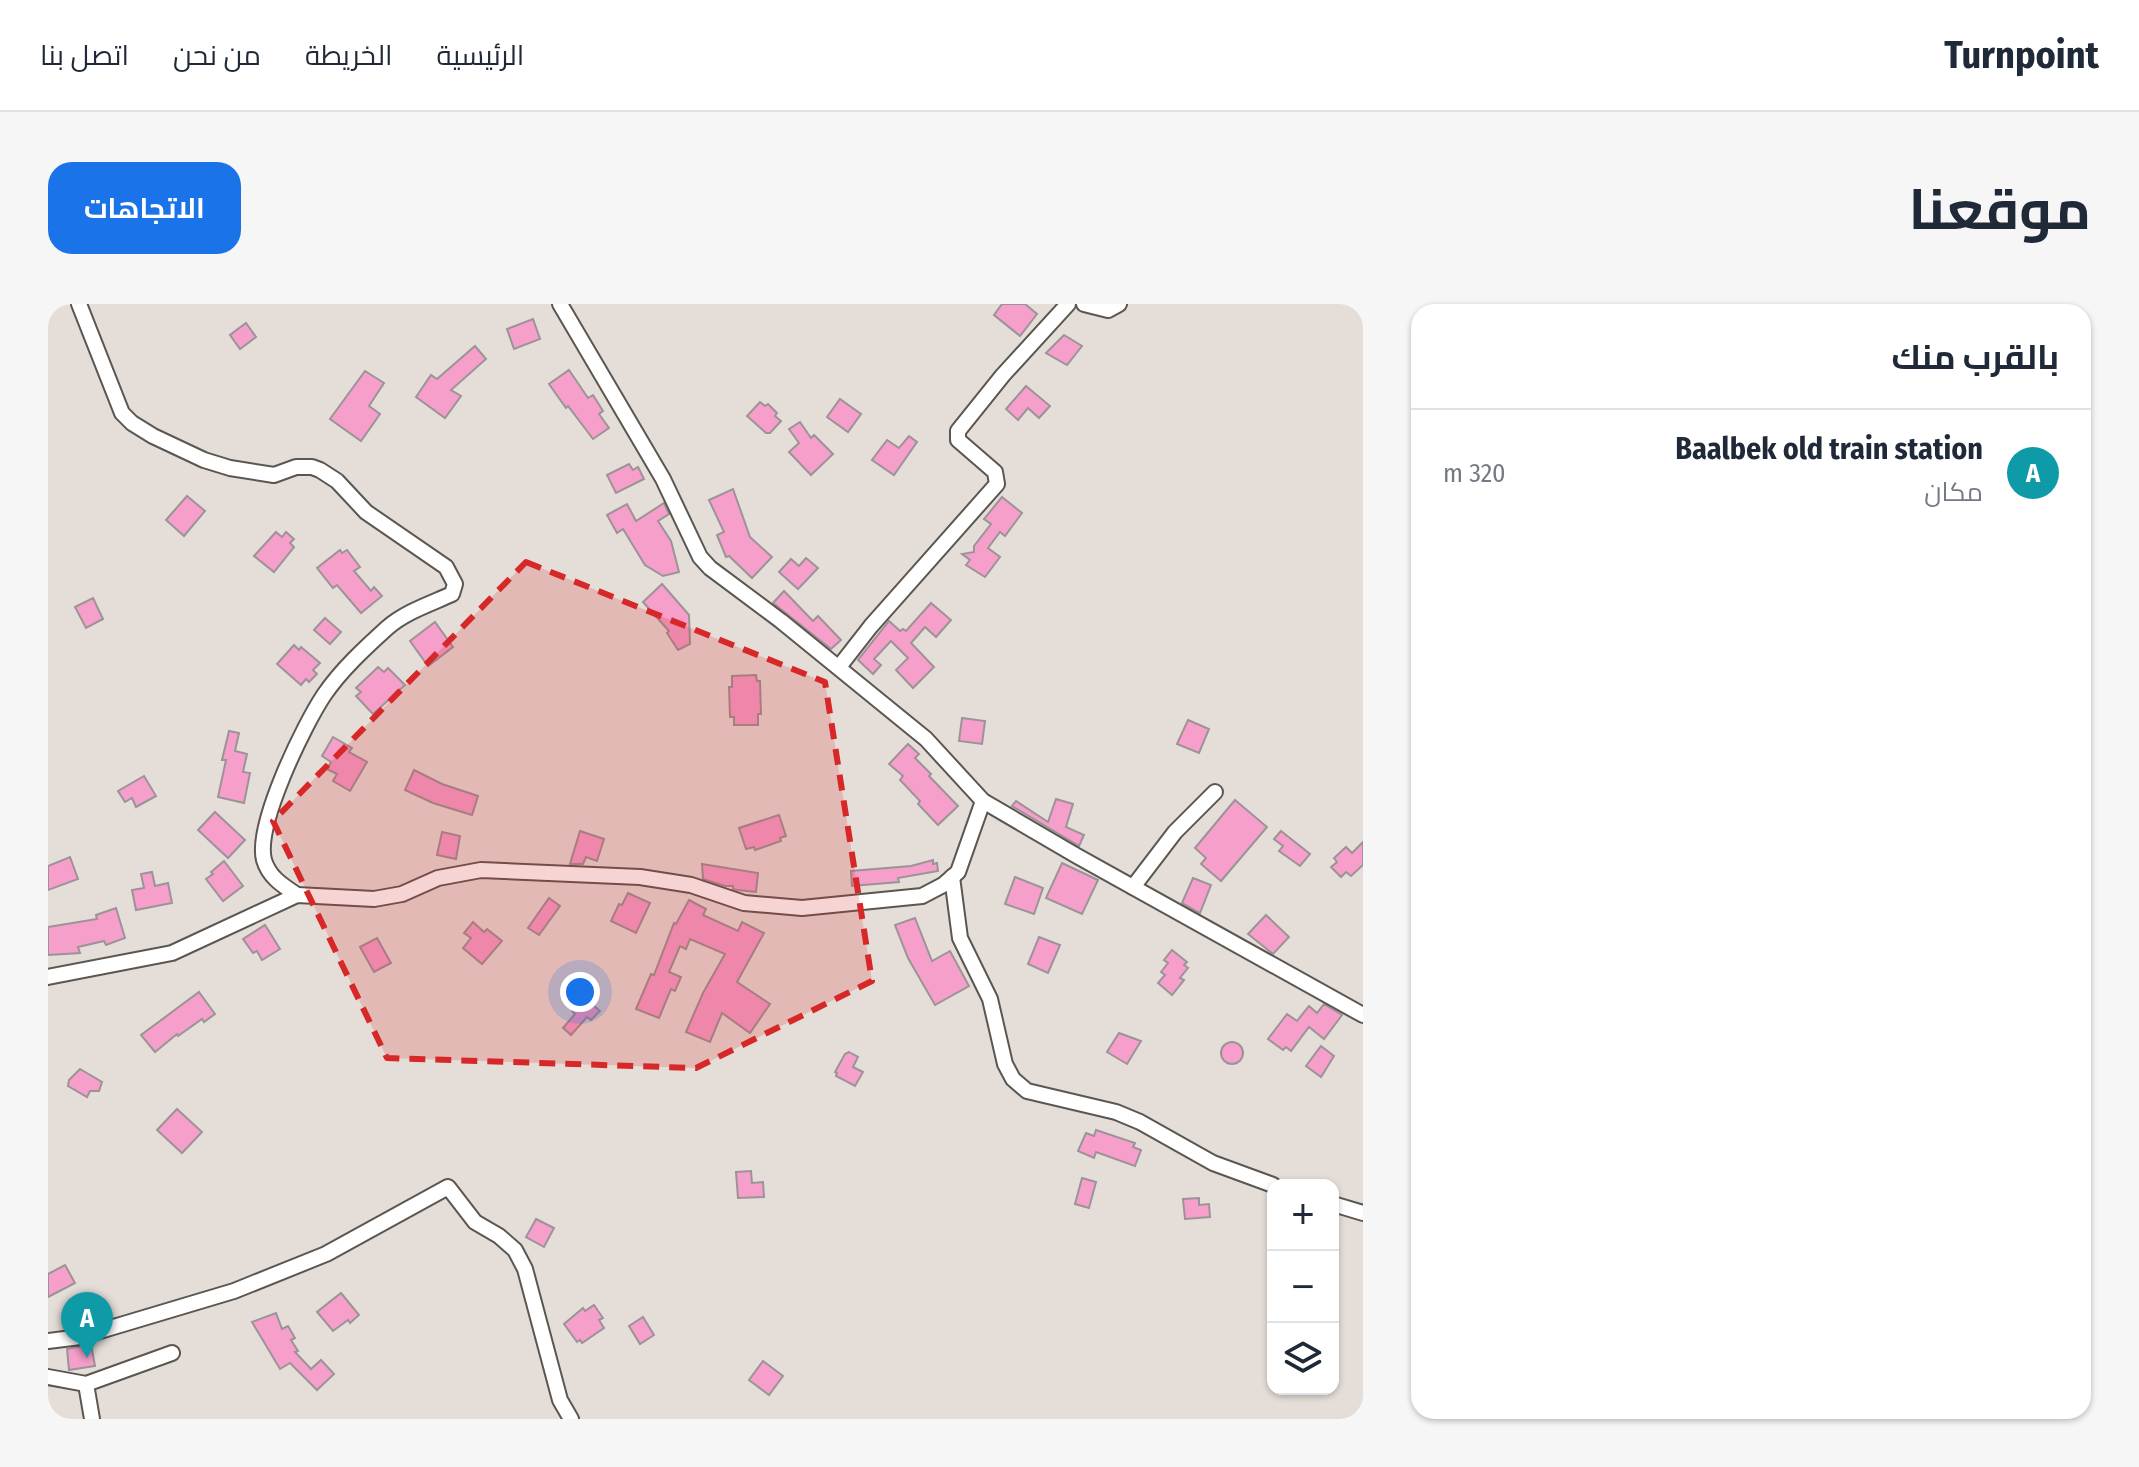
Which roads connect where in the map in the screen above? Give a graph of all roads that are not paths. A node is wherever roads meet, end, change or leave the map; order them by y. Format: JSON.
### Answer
{"nodes":[{"id":1,"x":79,"y":304,"type":"edge"},
{"id":2,"x":560,"y":304,"type":"edge"},
{"id":3,"x":1068,"y":304,"type":"edge"},
{"id":4,"x":1084,"y":304,"type":"edge"},
{"id":5,"x":1119,"y":304,"type":"edge"},
{"id":6,"x":839,"y":667,"type":"junction"},
{"id":7,"x":1215,"y":792,"type":"dead end"},
{"id":8,"x":983,"y":801,"type":"junction"},
{"id":9,"x":952,"y":877,"type":"junction"},
{"id":10,"x":1133,"y":887,"type":"junction"},
{"id":11,"x":297,"y":895,"type":"junction"},
{"id":12,"x":48,"y":977,"type":"edge"},
{"id":13,"x":1363,"y":1015,"type":"edge"},
{"id":14,"x":1267,"y":1183,"type":"edge"},
{"id":15,"x":1339,"y":1206,"type":"edge"},
{"id":16,"x":1363,"y":1213,"type":"edge"},
{"id":17,"x":48,"y":1341,"type":"edge"},
{"id":18,"x":172,"y":1353,"type":"dead end"},
{"id":19,"x":48,"y":1377,"type":"edge"},
{"id":20,"x":86,"y":1384,"type":"junction"},
{"id":21,"x":92,"y":1419,"type":"edge"},
{"id":22,"x":571,"y":1419,"type":"edge"}],
"edges":[{"from":1,"to":11,"type":"street"},
{"from":2,"to":6,"type":"street"},
{"from":3,"to":6,"type":"street"},
{"from":4,"to":5,"type":"street"},
{"from":6,"to":8,"type":"street"},
{"from":7,"to":10,"type":"street"},
{"from":8,"to":9,"type":"street"},
{"from":8,"to":10,"type":"street"},
{"from":9,"to":11,"type":"street"},
{"from":9,"to":14,"type":"street"},
{"from":10,"to":13,"type":"street"},
{"from":11,"to":12,"type":"street"},
{"from":15,"to":16,"type":"street"},
{"from":17,"to":22,"type":"street"},
{"from":18,"to":20,"type":"street"},
{"from":19,"to":20,"type":"street"},
{"from":20,"to":21,"type":"street"}]}
